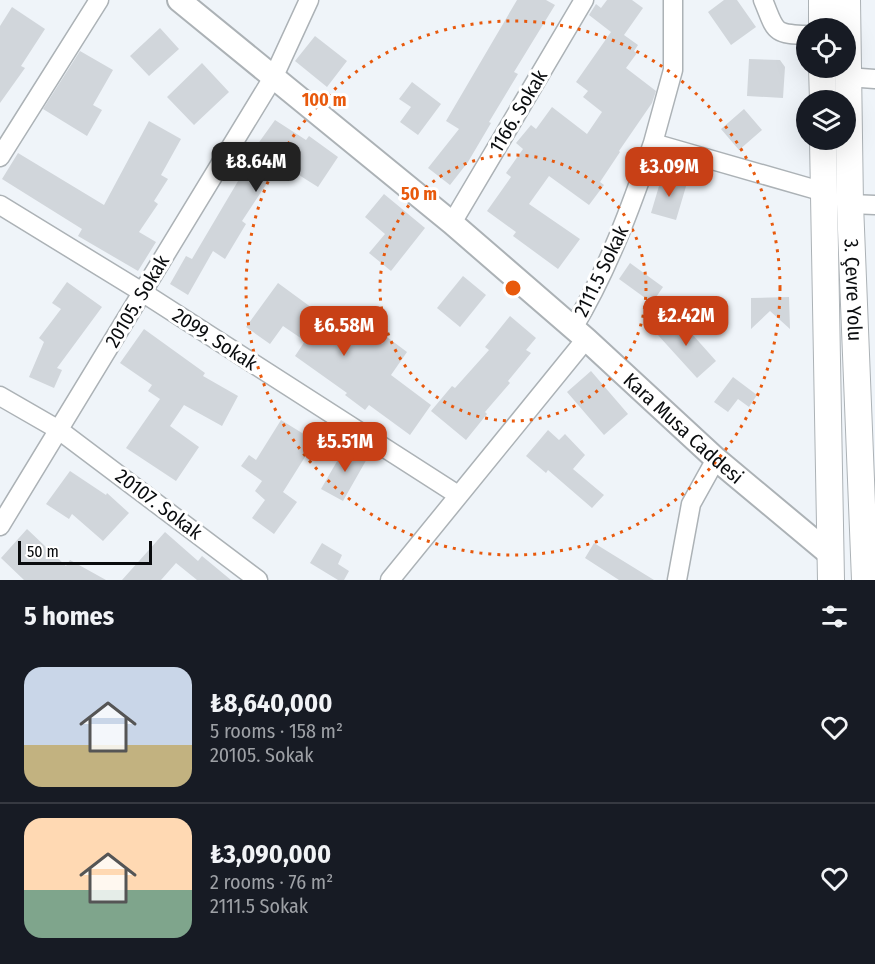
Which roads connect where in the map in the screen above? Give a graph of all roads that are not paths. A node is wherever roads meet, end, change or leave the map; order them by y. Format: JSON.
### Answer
{"nodes":[{"id":1,"x":99,"y":0,"type":"edge"},
{"id":2,"x":179,"y":0,"type":"edge"},
{"id":3,"x":309,"y":0,"type":"edge"},
{"id":4,"x":584,"y":0,"type":"edge"},
{"id":5,"x":673,"y":0,"type":"edge"},
{"id":6,"x":763,"y":0,"type":"edge"},
{"id":7,"x":822,"y":0,"type":"edge"},
{"id":8,"x":847,"y":0,"type":"edge"},
{"id":9,"x":822,"y":18,"type":"edge"},
{"id":10,"x":847,"y":18,"type":"edge"},
{"id":11,"x":796,"y":35,"type":"edge"},
{"id":12,"x":274,"y":76,"type":"junction"},
{"id":13,"x":847,"y":78,"type":"edge"},
{"id":14,"x":856,"y":78,"type":"edge"},
{"id":15,"x":875,"y":79,"type":"edge"},
{"id":16,"x":653,"y":143,"type":"junction"},
{"id":17,"x":823,"y":150,"type":"edge"},
{"id":18,"x":0,"y":157,"type":"edge"},
{"id":19,"x":824,"y":192,"type":"junction"},
{"id":20,"x":0,"y":205,"type":"edge"},
{"id":21,"x":862,"y":205,"type":"edge"},
{"id":22,"x":452,"y":223,"type":"junction"},
{"id":23,"x":142,"y":292,"type":"junction"},
{"id":24,"x":579,"y":333,"type":"junction"},
{"id":25,"x":0,"y":396,"type":"edge"},
{"id":26,"x":59,"y":430,"type":"junction"},
{"id":27,"x":716,"y":459,"type":"junction"},
{"id":28,"x":458,"y":495,"type":"junction"},
{"id":29,"x":0,"y":526,"type":"edge"},
{"id":30,"x":831,"y":555,"type":"junction"},
{"id":31,"x":258,"y":580,"type":"edge"},
{"id":32,"x":390,"y":580,"type":"edge"},
{"id":33,"x":677,"y":580,"type":"edge"},
{"id":34,"x":831,"y":580,"type":"edge"},
{"id":35,"x":865,"y":580,"type":"edge"}],
"edges":[{"from":1,"to":18,"type":"street"},
{"from":2,"to":12,"type":"street","name":"Kara Musa Caddesi"},
{"from":3,"to":12,"type":"street","name":"20105. Sokak"},
{"from":4,"to":22,"type":"street","name":"1166. Sokak"},
{"from":5,"to":16,"type":"street","name":"2111.5 Sokak"},
{"from":6,"to":11,"type":"street"},
{"from":7,"to":9,"type":"main road"},
{"from":8,"to":10,"type":"main road","name":"3. Çevre Yolu"},
{"from":12,"to":22,"type":"street","name":"Kara Musa Caddesi"},
{"from":12,"to":23,"type":"street","name":"20105. Sokak"},
{"from":13,"to":21,"type":"main road","name":"3. Çevre Yolu"},
{"from":14,"to":15,"type":"street"},
{"from":16,"to":19,"type":"street"},
{"from":16,"to":24,"type":"street","name":"2111.5 Sokak"},
{"from":17,"to":19,"type":"main road","name":"3. Çevre Yolu"},
{"from":19,"to":30,"type":"main road","name":"3. Çevre Yolu"},
{"from":20,"to":23,"type":"street","name":"2099. Sokak"},
{"from":21,"to":35,"type":"main road","name":"3. Çevre Yolu"},
{"from":22,"to":24,"type":"street","name":"Kara Musa Caddesi"},
{"from":23,"to":26,"type":"street","name":"20105. Sokak"},
{"from":23,"to":28,"type":"street","name":"2099. Sokak"},
{"from":24,"to":27,"type":"street","name":"Kara Musa Caddesi"},
{"from":24,"to":28,"type":"street","name":"2111.5 Sokak"},
{"from":25,"to":26,"type":"street","name":"20107. Sokak"},
{"from":26,"to":29,"type":"street","name":"20105. Sokak"},
{"from":26,"to":31,"type":"street","name":"20107. Sokak"},
{"from":27,"to":30,"type":"street","name":"Kara Musa Caddesi"},
{"from":27,"to":33,"type":"street"},
{"from":28,"to":32,"type":"street","name":"2111.5 Sokak"},
{"from":30,"to":34,"type":"main road","name":"3. Çevre Yolu"}]}
